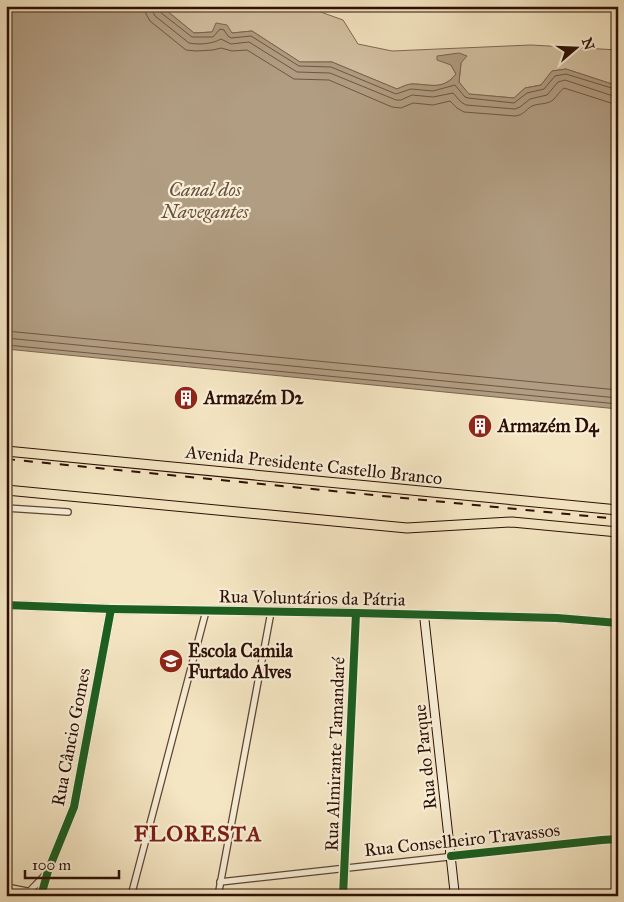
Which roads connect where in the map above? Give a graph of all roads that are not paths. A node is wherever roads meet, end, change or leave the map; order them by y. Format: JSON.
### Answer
{"nodes":[{"id":1,"x":6,"y":451,"type":"edge"},
{"id":2,"x":6,"y":490,"type":"edge"},
{"id":3,"x":6,"y":508,"type":"edge"},
{"id":4,"x":618,"y":510,"type":"edge"},
{"id":5,"x":68,"y":512,"type":"dead end"},
{"id":6,"x":618,"y":532,"type":"edge"},
{"id":7,"x":6,"y":605,"type":"edge"},
{"id":8,"x":111,"y":609,"type":"junction"},
{"id":9,"x":206,"y":611,"type":"junction"},
{"id":10,"x":271,"y":612,"type":"junction"},
{"id":11,"x":356,"y":612,"type":"junction"},
{"id":12,"x":424,"y":615,"type":"junction"},
{"id":13,"x":618,"y":623,"type":"edge"},
{"id":14,"x":618,"y":840,"type":"edge"},
{"id":15,"x":451,"y":856,"type":"junction"},
{"id":16,"x":345,"y":868,"type":"junction"},
{"id":17,"x":48,"y":871,"type":"junction"},
{"id":18,"x":220,"y":882,"type":"junction"},
{"id":19,"x":6,"y":887,"type":"edge"},
{"id":20,"x":27,"y":894,"type":"edge"},
{"id":21,"x":42,"y":895,"type":"edge"},
{"id":22,"x":131,"y":896,"type":"edge"},
{"id":23,"x":218,"y":896,"type":"edge"},
{"id":24,"x":343,"y":896,"type":"edge"},
{"id":25,"x":455,"y":896,"type":"edge"}],
"edges":[{"from":1,"to":4,"type":"main road","name":"Avenida Presidente Castello Branco"},
{"from":2,"to":6,"type":"main road"},
{"from":3,"to":5,"type":"street"},
{"from":7,"to":8,"type":"main road","name":"Rua Voluntários da Pátria"},
{"from":8,"to":9,"type":"main road","name":"Rua Voluntários da Pátria"},
{"from":8,"to":17,"type":"main road","name":"Rua Câncio Gomes"},
{"from":9,"to":10,"type":"main road","name":"Rua Voluntários da Pátria"},
{"from":9,"to":22,"type":"street"},
{"from":10,"to":11,"type":"main road","name":"Rua Voluntários da Pátria"},
{"from":10,"to":18,"type":"street"},
{"from":11,"to":12,"type":"main road","name":"Rua Voluntários da Pátria"},
{"from":11,"to":16,"type":"street","name":"Rua Almirante Tamandaré"},
{"from":12,"to":13,"type":"main road","name":"Rua Voluntários da Pátria"},
{"from":12,"to":15,"type":"main road","name":"Rua do Parque"},
{"from":14,"to":15,"type":"street","name":"Rua Conselheiro Travassos"},
{"from":15,"to":16,"type":"street","name":"Rua Conselheiro Travassos"},
{"from":15,"to":25,"type":"main road","name":"Rua do Parque"},
{"from":16,"to":18,"type":"street","name":"Rua Conselheiro Travassos"},
{"from":16,"to":24,"type":"street","name":"Rua Almirante Tamandaré"},
{"from":17,"to":20,"type":"street"},
{"from":17,"to":21,"type":"main road","name":"Rua Câncio Gomes"},
{"from":18,"to":23,"type":"street"},
{"from":19,"to":20,"type":"street"},
{"from":20,"to":21,"type":"street"}]}
